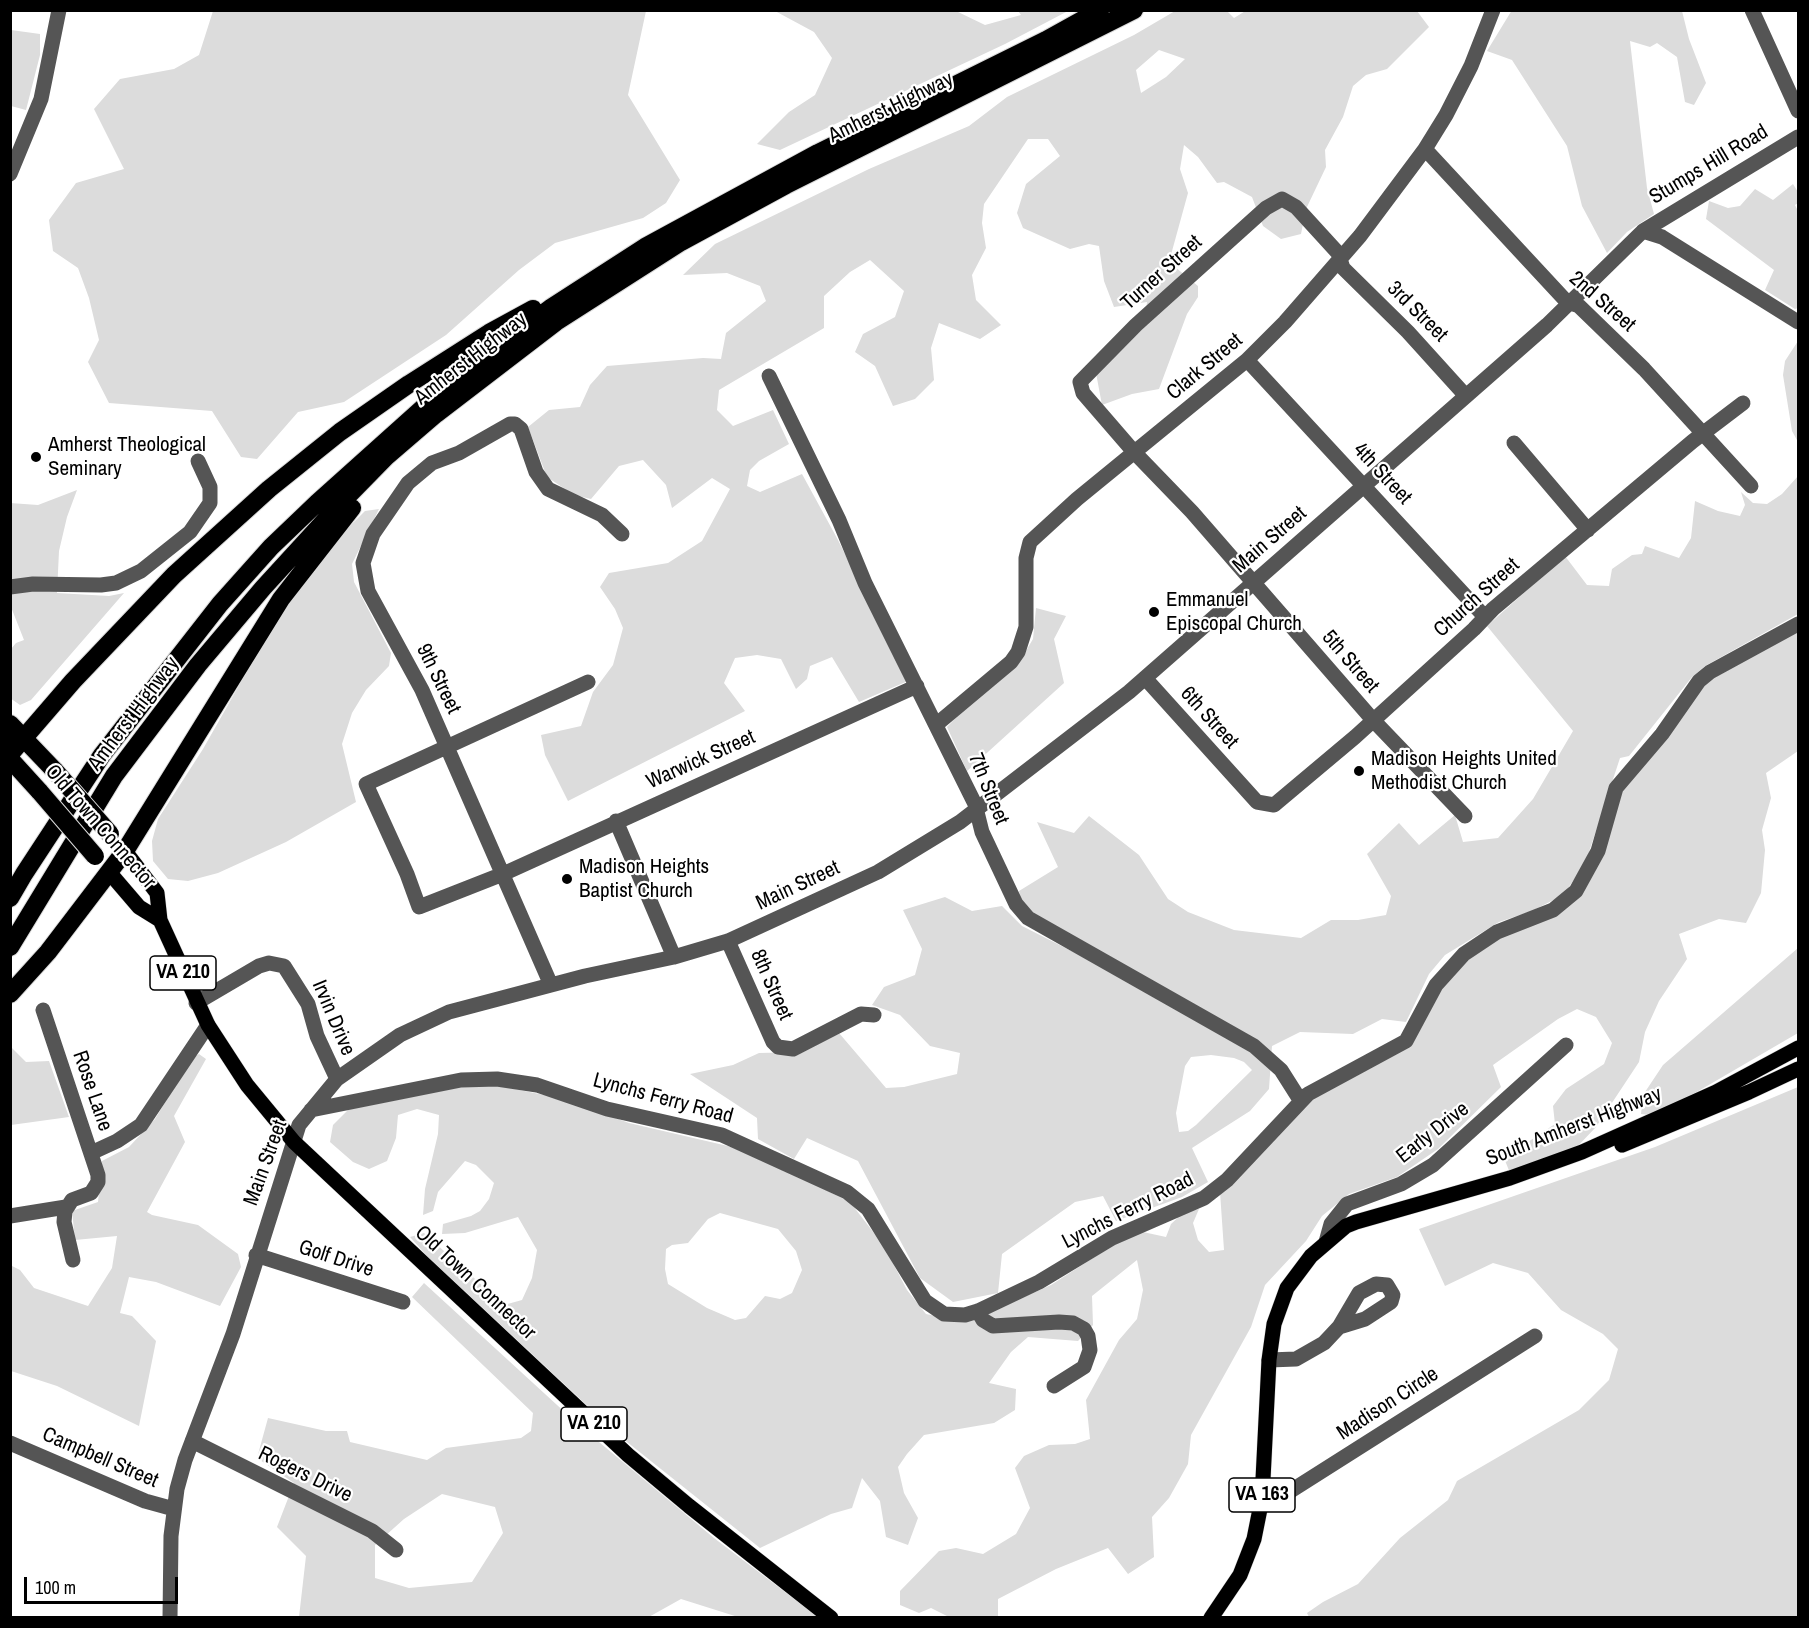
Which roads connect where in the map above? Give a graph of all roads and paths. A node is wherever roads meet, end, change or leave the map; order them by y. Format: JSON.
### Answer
{"nodes":[{"id":1,"x":58,"y":10,"type":"edge"},
{"id":2,"x":1101,"y":10,"type":"edge"},
{"id":3,"x":1134,"y":10,"type":"edge"},
{"id":4,"x":1493,"y":10,"type":"edge"},
{"id":5,"x":1752,"y":10,"type":"edge"},
{"id":6,"x":1798,"y":111,"type":"edge"},
{"id":7,"x":1798,"y":137,"type":"edge"},
{"id":8,"x":1425,"y":149,"type":"junction"},
{"id":9,"x":10,"y":174,"type":"edge"},
{"id":10,"x":1643,"y":231,"type":"junction"},
{"id":11,"x":1340,"y":258,"type":"junction"},
{"id":12,"x":611,"y":267,"type":"junction"},
{"id":13,"x":1570,"y":303,"type":"junction"},
{"id":14,"x":1798,"y":322,"type":"edge"},
{"id":15,"x":1247,"y":360,"type":"junction"},
{"id":16,"x":493,"y":369,"type":"junction"},
{"id":17,"x":769,"y":376,"type":"dead end"},
{"id":18,"x":1465,"y":395,"type":"junction"},
{"id":19,"x":1743,"y":403,"type":"dead end"},
{"id":20,"x":1703,"y":434,"type":"junction"},
{"id":21,"x":1514,"y":442,"type":"dead end"},
{"id":22,"x":1134,"y":452,"type":"junction"},
{"id":23,"x":198,"y":462,"type":"dead end"},
{"id":24,"x":1365,"y":485,"type":"junction"},
{"id":25,"x":1750,"y":486,"type":"dead end"},
{"id":26,"x":1588,"y":530,"type":"junction"},
{"id":27,"x":622,"y":534,"type":"dead end"},
{"id":28,"x":1254,"y":583,"type":"junction"},
{"id":29,"x":10,"y":587,"type":"edge"},
{"id":30,"x":1485,"y":617,"type":"junction"},
{"id":31,"x":1798,"y":624,"type":"edge"},
{"id":32,"x":1145,"y":678,"type":"junction"},
{"id":33,"x":588,"y":682,"type":"dead end"},
{"id":34,"x":918,"y":686,"type":"junction"},
{"id":35,"x":1373,"y":720,"type":"junction"},
{"id":36,"x":937,"y":724,"type":"junction"},
{"id":37,"x":17,"y":730,"type":"edge"},
{"id":38,"x":447,"y":746,"type":"junction"},
{"id":39,"x":10,"y":754,"type":"edge"},
{"id":40,"x":10,"y":759,"type":"edge"},
{"id":41,"x":1242,"y":786,"type":"joint"},
{"id":42,"x":977,"y":810,"type":"junction"},
{"id":43,"x":1465,"y":816,"type":"dead end"},
{"id":44,"x":616,"y":821,"type":"junction"},
{"id":45,"x":125,"y":851,"type":"junction"},
{"id":46,"x":109,"y":872,"type":"junction"},
{"id":47,"x":502,"y":874,"type":"junction"},
{"id":48,"x":10,"y":898,"type":"edge"},
{"id":49,"x":160,"y":920,"type":"junction"},
{"id":50,"x":728,"y":941,"type":"junction"},
{"id":51,"x":10,"y":947,"type":"edge"},
{"id":52,"x":675,"y":957,"type":"junction"},
{"id":53,"x":551,"y":985,"type":"junction"},
{"id":54,"x":10,"y":994,"type":"edge"},
{"id":55,"x":196,"y":1003,"type":"junction"},
{"id":56,"x":43,"y":1010,"type":"dead end"},
{"id":57,"x":874,"y":1015,"type":"dead end"},
{"id":58,"x":208,"y":1025,"type":"junction"},
{"id":59,"x":1566,"y":1045,"type":"dead end"},
{"id":60,"x":1798,"y":1048,"type":"edge"},
{"id":61,"x":1798,"y":1069,"type":"edge"},
{"id":62,"x":337,"y":1079,"type":"junction"},
{"id":63,"x":1300,"y":1100,"type":"junction"},
{"id":64,"x":311,"y":1110,"type":"junction"},
{"id":65,"x":294,"y":1142,"type":"junction"},
{"id":66,"x":91,"y":1153,"type":"junction"},
{"id":67,"x":66,"y":1207,"type":"junction"},
{"id":68,"x":10,"y":1216,"type":"edge"},
{"id":69,"x":1326,"y":1242,"type":"junction"},
{"id":70,"x":256,"y":1255,"type":"junction"},
{"id":71,"x":73,"y":1260,"type":"dead end"},
{"id":72,"x":403,"y":1302,"type":"dead end"},
{"id":73,"x":978,"y":1311,"type":"junction"},
{"id":74,"x":1339,"y":1327,"type":"dead end"},
{"id":75,"x":1534,"y":1336,"type":"dead end"},
{"id":76,"x":1269,"y":1360,"type":"junction"},
{"id":77,"x":1054,"y":1386,"type":"dead end"},
{"id":78,"x":192,"y":1441,"type":"junction"},
{"id":79,"x":10,"y":1443,"type":"edge"},
{"id":80,"x":1262,"y":1499,"type":"junction"},
{"id":81,"x":174,"y":1509,"type":"junction"},
{"id":82,"x":396,"y":1550,"type":"dead end"},
{"id":83,"x":170,"y":1617,"type":"edge"},
{"id":84,"x":831,"y":1617,"type":"edge"},
{"id":85,"x":1211,"y":1617,"type":"edge"}],
"edges":[{"from":1,"to":9,"type":"street"},
{"from":2,"to":12,"type":"highway","name":"Amherst Highway"},
{"from":3,"to":16,"type":"highway","name":"Amherst Highway"},
{"from":4,"to":8,"type":"street","name":"Clark Street"},
{"from":5,"to":6,"type":"street"},
{"from":7,"to":10,"type":"street","name":"Stumps Hill Road"},
{"from":8,"to":11,"type":"street","name":"Clark Street"},
{"from":8,"to":13,"type":"street","name":"2nd Street"},
{"from":10,"to":13,"type":"street","name":"Main Street"},
{"from":10,"to":14,"type":"street"},
{"from":11,"to":15,"type":"street","name":"Clark Street"},
{"from":11,"to":18,"type":"street","name":"3rd Street"},
{"from":11,"to":22,"type":"street","name":"Turner Street"},
{"from":12,"to":37,"type":"highway"},
{"from":12,"to":48,"type":"highway","name":"Amherst Highway"},
{"from":13,"to":18,"type":"street","name":"Main Street"},
{"from":13,"to":20,"type":"street","name":"2nd Street"},
{"from":15,"to":22,"type":"street","name":"Clark Street"},
{"from":15,"to":24,"type":"street","name":"4th Street"},
{"from":16,"to":45,"type":"highway"},
{"from":16,"to":51,"type":"highway","name":"Amherst Highway"},
{"from":17,"to":34,"type":"street","name":"7th Street"},
{"from":18,"to":24,"type":"street","name":"Main Street"},
{"from":19,"to":20,"type":"street","name":"Church Street"},
{"from":20,"to":25,"type":"street","name":"2nd Street"},
{"from":20,"to":26,"type":"street","name":"Church Street"},
{"from":21,"to":26,"type":"street"},
{"from":22,"to":28,"type":"street","name":"5th Street"},
{"from":22,"to":36,"type":"street","name":"Clark Street"},
{"from":23,"to":29,"type":"street"},
{"from":24,"to":28,"type":"street","name":"Main Street"},
{"from":24,"to":30,"type":"street","name":"4th Street"},
{"from":26,"to":30,"type":"street","name":"Church Street"},
{"from":27,"to":38,"type":"street","name":"9th Street"},
{"from":28,"to":32,"type":"street","name":"Main Street"},
{"from":28,"to":35,"type":"street","name":"5th Street"},
{"from":30,"to":35,"type":"street","name":"Church Street"},
{"from":31,"to":63,"type":"street","name":"Lynchs Ferry Road"},
{"from":32,"to":41,"type":"street","name":"6th Street"},
{"from":32,"to":42,"type":"street","name":"Main Street"},
{"from":33,"to":38,"type":"street"},
{"from":34,"to":36,"type":"street","name":"7th Street"},
{"from":34,"to":44,"type":"street","name":"Warwick Street"},
{"from":35,"to":41,"type":"street","name":"Church Street"},
{"from":35,"to":43,"type":"street","name":"5th Street"},
{"from":36,"to":42,"type":"street","name":"7th Street"},
{"from":37,"to":39,"type":"highway"},
{"from":37,"to":45,"type":"highway","name":"Old Town Connector","number":"VA 210","bridge":true},
{"from":38,"to":47,"type":"street","name":"9th Street"},
{"from":38,"to":47,"type":"street","name":"Warwick Street"},
{"from":40,"to":46,"type":"highway","name":"Old Town Connector","bridge":true},
{"from":42,"to":50,"type":"street","name":"Main Street"},
{"from":42,"to":63,"type":"street","name":"7th Street"},
{"from":44,"to":47,"type":"street","name":"Warwick Street"},
{"from":44,"to":52,"type":"street"},
{"from":45,"to":46,"type":"highway"},
{"from":45,"to":49,"type":"main road","name":"Old Town Connector","number":"VA 210"},
{"from":46,"to":49,"type":"main road","name":"Old Town Connector"},
{"from":46,"to":54,"type":"highway"},
{"from":47,"to":53,"type":"street","name":"9th Street"},
{"from":49,"to":55,"type":"main road","name":"Old Town Connector","number":"VA 210"},
{"from":50,"to":52,"type":"street","name":"Main Street"},
{"from":50,"to":57,"type":"street","name":"8th Street"},
{"from":52,"to":53,"type":"street","name":"Main Street"},
{"from":53,"to":62,"type":"street","name":"Main Street"},
{"from":55,"to":58,"type":"main road","name":"Old Town Connector","number":"VA 210"},
{"from":55,"to":62,"type":"street","name":"Irvin Drive"},
{"from":56,"to":66,"type":"street","name":"Rose Lane"},
{"from":58,"to":65,"type":"main road","name":"Old Town Connector","number":"VA 210"},
{"from":58,"to":66,"type":"street","name":"Rose Lane"},
{"from":59,"to":69,"type":"street","name":"Early Drive"},
{"from":60,"to":69,"type":"main road","name":"South Amherst Highway"},
{"from":61,"to":69,"type":"main road","name":"South Amherst Highway"},
{"from":62,"to":64,"type":"street","name":"Main Street"},
{"from":63,"to":73,"type":"street","name":"Lynchs Ferry Road"},
{"from":64,"to":65,"type":"street","name":"Main Street"},
{"from":64,"to":73,"type":"street","name":"Lynchs Ferry Road"},
{"from":65,"to":70,"type":"street","name":"Main Street"},
{"from":65,"to":84,"type":"main road","name":"Old Town Connector","number":"VA 210"},
{"from":66,"to":67,"type":"street"},
{"from":67,"to":68,"type":"street"},
{"from":67,"to":71,"type":"street"},
{"from":69,"to":76,"type":"main road","name":"South Amherst Highway","number":"VA 163"},
{"from":70,"to":72,"type":"street","name":"Golf Drive"},
{"from":70,"to":78,"type":"street","name":"Main Street"},
{"from":73,"to":77,"type":"street"},
{"from":74,"to":76,"type":"street"},
{"from":75,"to":80,"type":"street","name":"Madison Circle"},
{"from":76,"to":80,"type":"main road","name":"South Amherst Highway","number":"VA 163"},
{"from":78,"to":81,"type":"street","name":"Main Street"},
{"from":78,"to":82,"type":"street","name":"Rogers Drive"},
{"from":79,"to":81,"type":"street","name":"Campbell Street"},
{"from":80,"to":85,"type":"main road","name":"South Amherst Highway","number":"VA 163"},
{"from":81,"to":83,"type":"street","name":"Main Street"}]}
